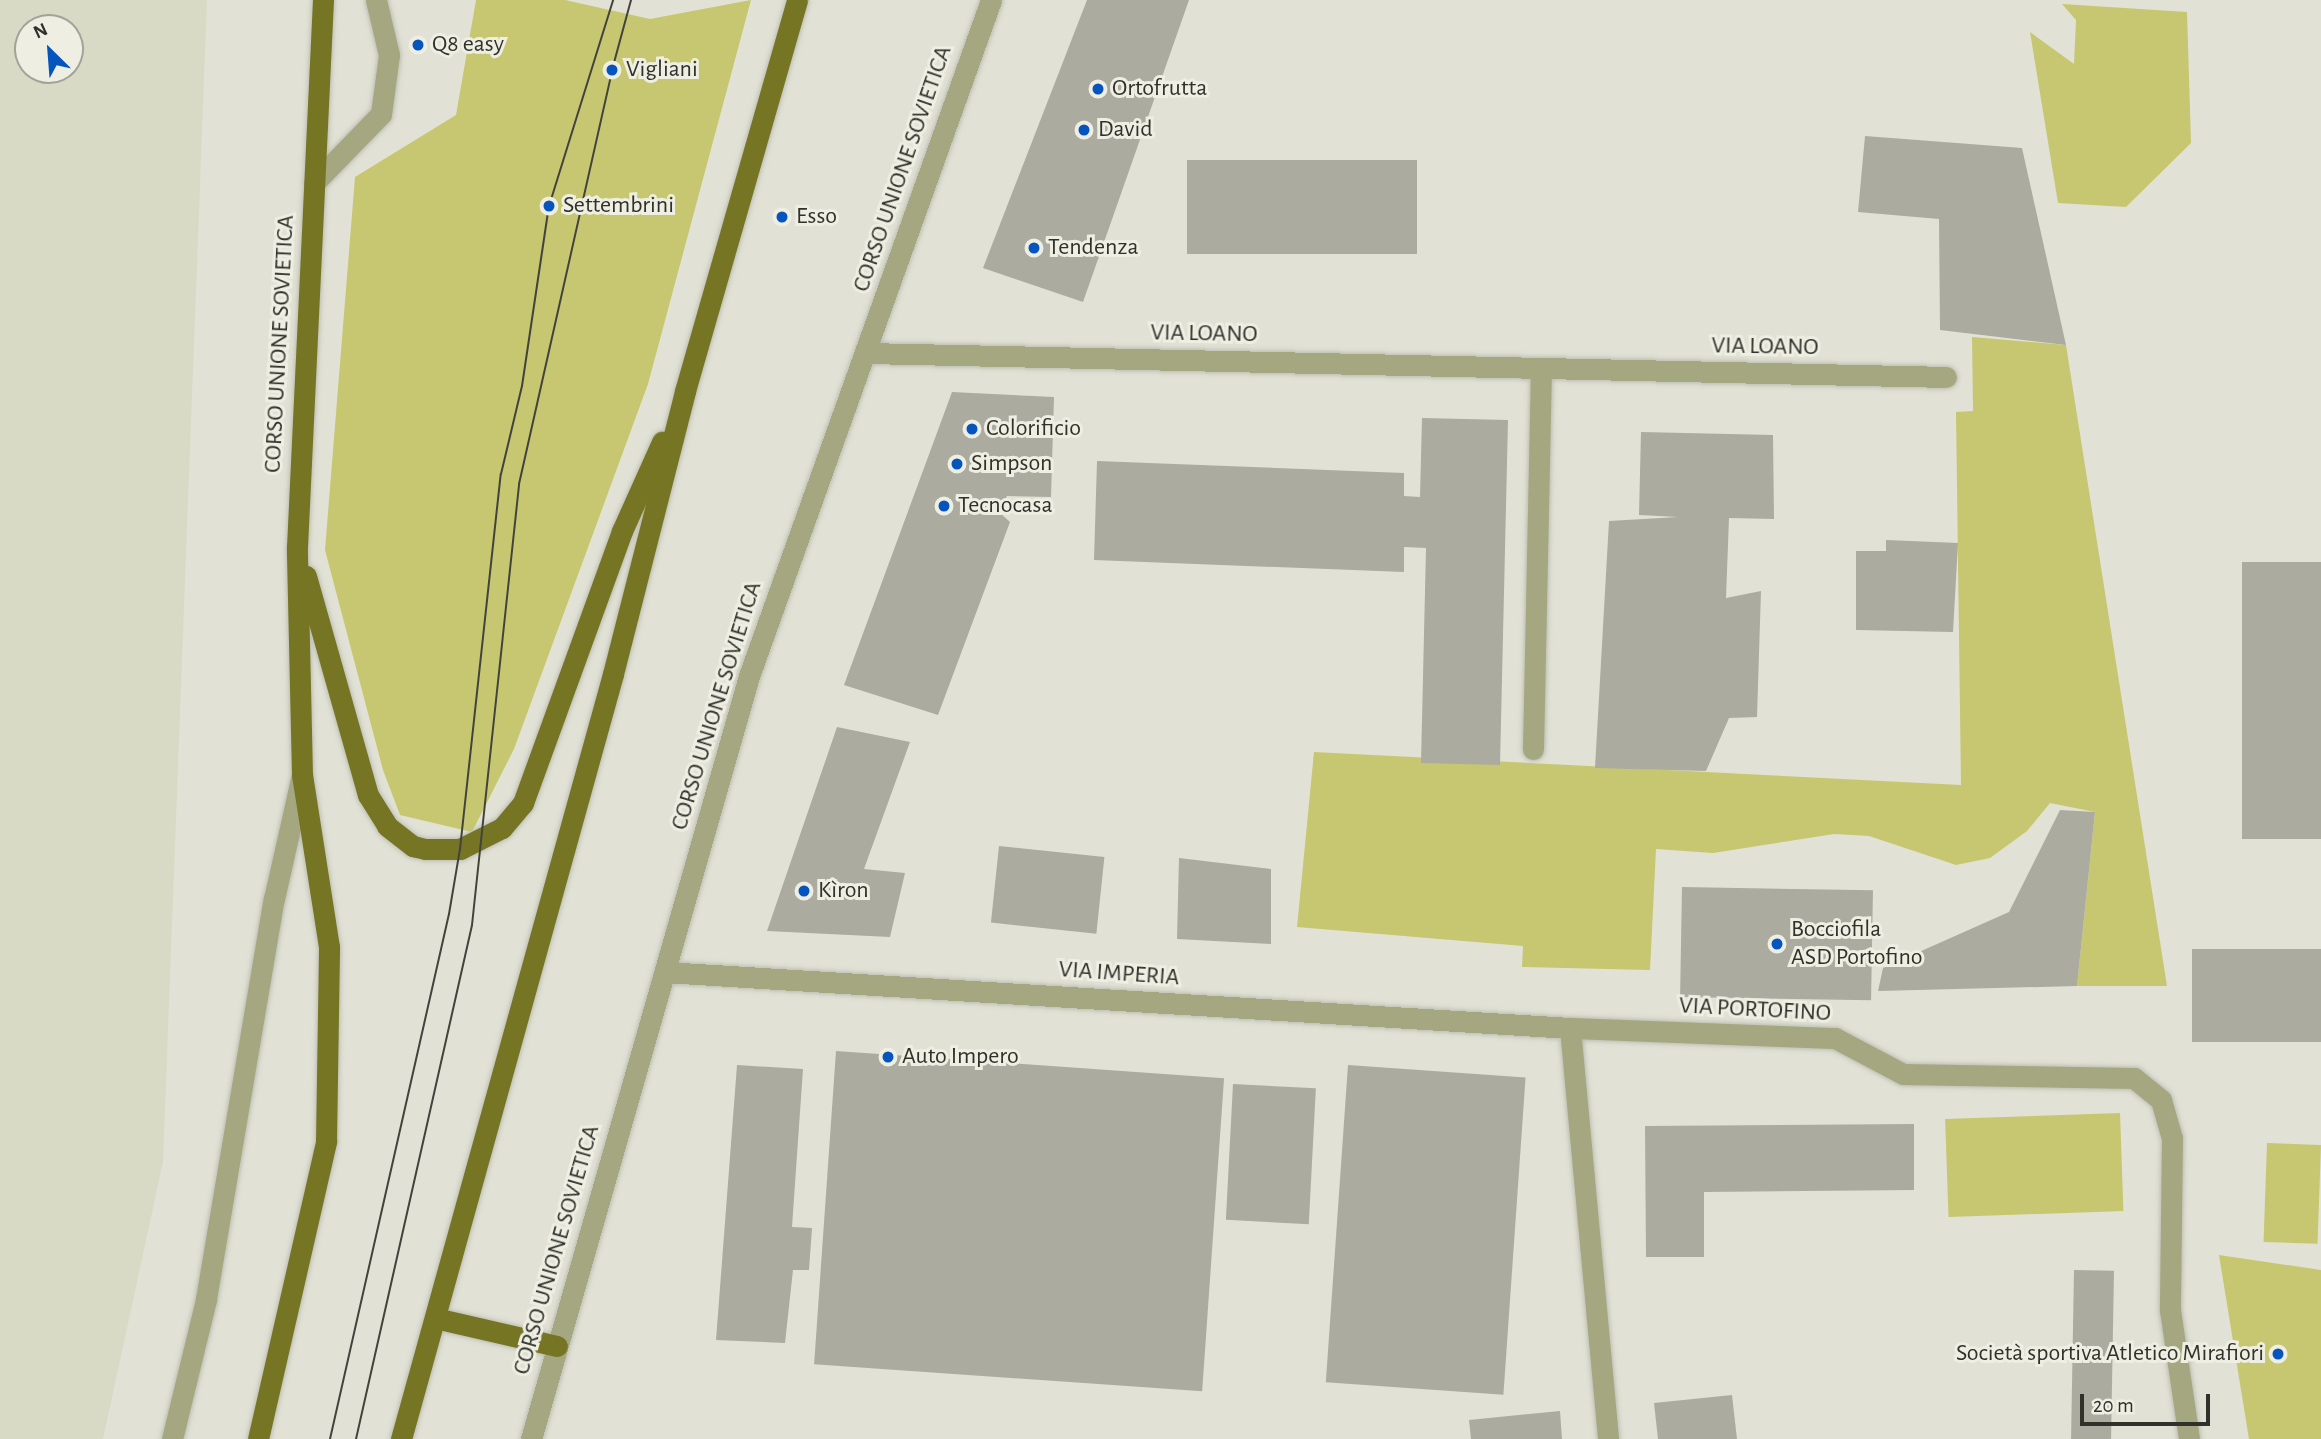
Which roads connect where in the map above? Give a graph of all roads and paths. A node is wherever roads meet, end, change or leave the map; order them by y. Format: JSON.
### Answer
{"nodes":[{"id":1,"x":323,"y":0,"type":"edge"},
{"id":2,"x":376,"y":0,"type":"edge"},
{"id":3,"x":797,"y":0,"type":"edge"},
{"id":4,"x":991,"y":0,"type":"edge"},
{"id":5,"x":314,"y":183,"type":"junction"},
{"id":6,"x":866,"y":353,"type":"junction"},
{"id":7,"x":1541,"y":368,"type":"junction"},
{"id":8,"x":1946,"y":377,"type":"dead end"},
{"id":9,"x":685,"y":391,"type":"junction"},
{"id":10,"x":298,"y":547,"type":"junction"},
{"id":11,"x":1534,"y":750,"type":"dead end"},
{"id":12,"x":302,"y":775,"type":"junction"},
{"id":13,"x":665,"y":972,"type":"junction"},
{"id":14,"x":1570,"y":1028,"type":"junction"},
{"id":15,"x":435,"y":1318,"type":"junction"},
{"id":16,"x":557,"y":1346,"type":"junction"},
{"id":17,"x":172,"y":1439,"type":"edge"},
{"id":18,"x":258,"y":1439,"type":"edge"},
{"id":19,"x":401,"y":1439,"type":"edge"},
{"id":20,"x":531,"y":1439,"type":"edge"},
{"id":21,"x":1608,"y":1439,"type":"edge"},
{"id":22,"x":2189,"y":1439,"type":"edge"}],
"edges":[{"from":1,"to":5,"type":"main road","name":"CORSO UNIONE SOVIETICA"},
{"from":2,"to":5,"type":"street"},
{"from":3,"to":9,"type":"main road"},
{"from":4,"to":6,"type":"street","name":"CORSO UNIONE SOVIETICA"},
{"from":5,"to":10,"type":"main road","name":"CORSO UNIONE SOVIETICA"},
{"from":6,"to":7,"type":"street","name":"VIA LOANO"},
{"from":6,"to":13,"type":"street","name":"CORSO UNIONE SOVIETICA"},
{"from":7,"to":8,"type":"street","name":"VIA LOANO"},
{"from":7,"to":11,"type":"street"},
{"from":9,"to":10,"type":"main road"},
{"from":9,"to":15,"type":"main road"},
{"from":10,"to":12,"type":"main road","name":"CORSO UNIONE SOVIETICA"},
{"from":12,"to":17,"type":"street","name":"CORSO UNIONE SOVIETICA"},
{"from":12,"to":18,"type":"main road","name":"CORSO UNIONE SOVIETICA"},
{"from":13,"to":14,"type":"street","name":"VIA IMPERIA"},
{"from":13,"to":16,"type":"street","name":"CORSO UNIONE SOVIETICA"},
{"from":14,"to":21,"type":"street"},
{"from":14,"to":22,"type":"street","name":"VIA PORTOFINO"},
{"from":15,"to":16,"type":"main road"},
{"from":15,"to":19,"type":"main road"},
{"from":16,"to":20,"type":"street","name":"CORSO UNIONE SOVIETICA"}]}
